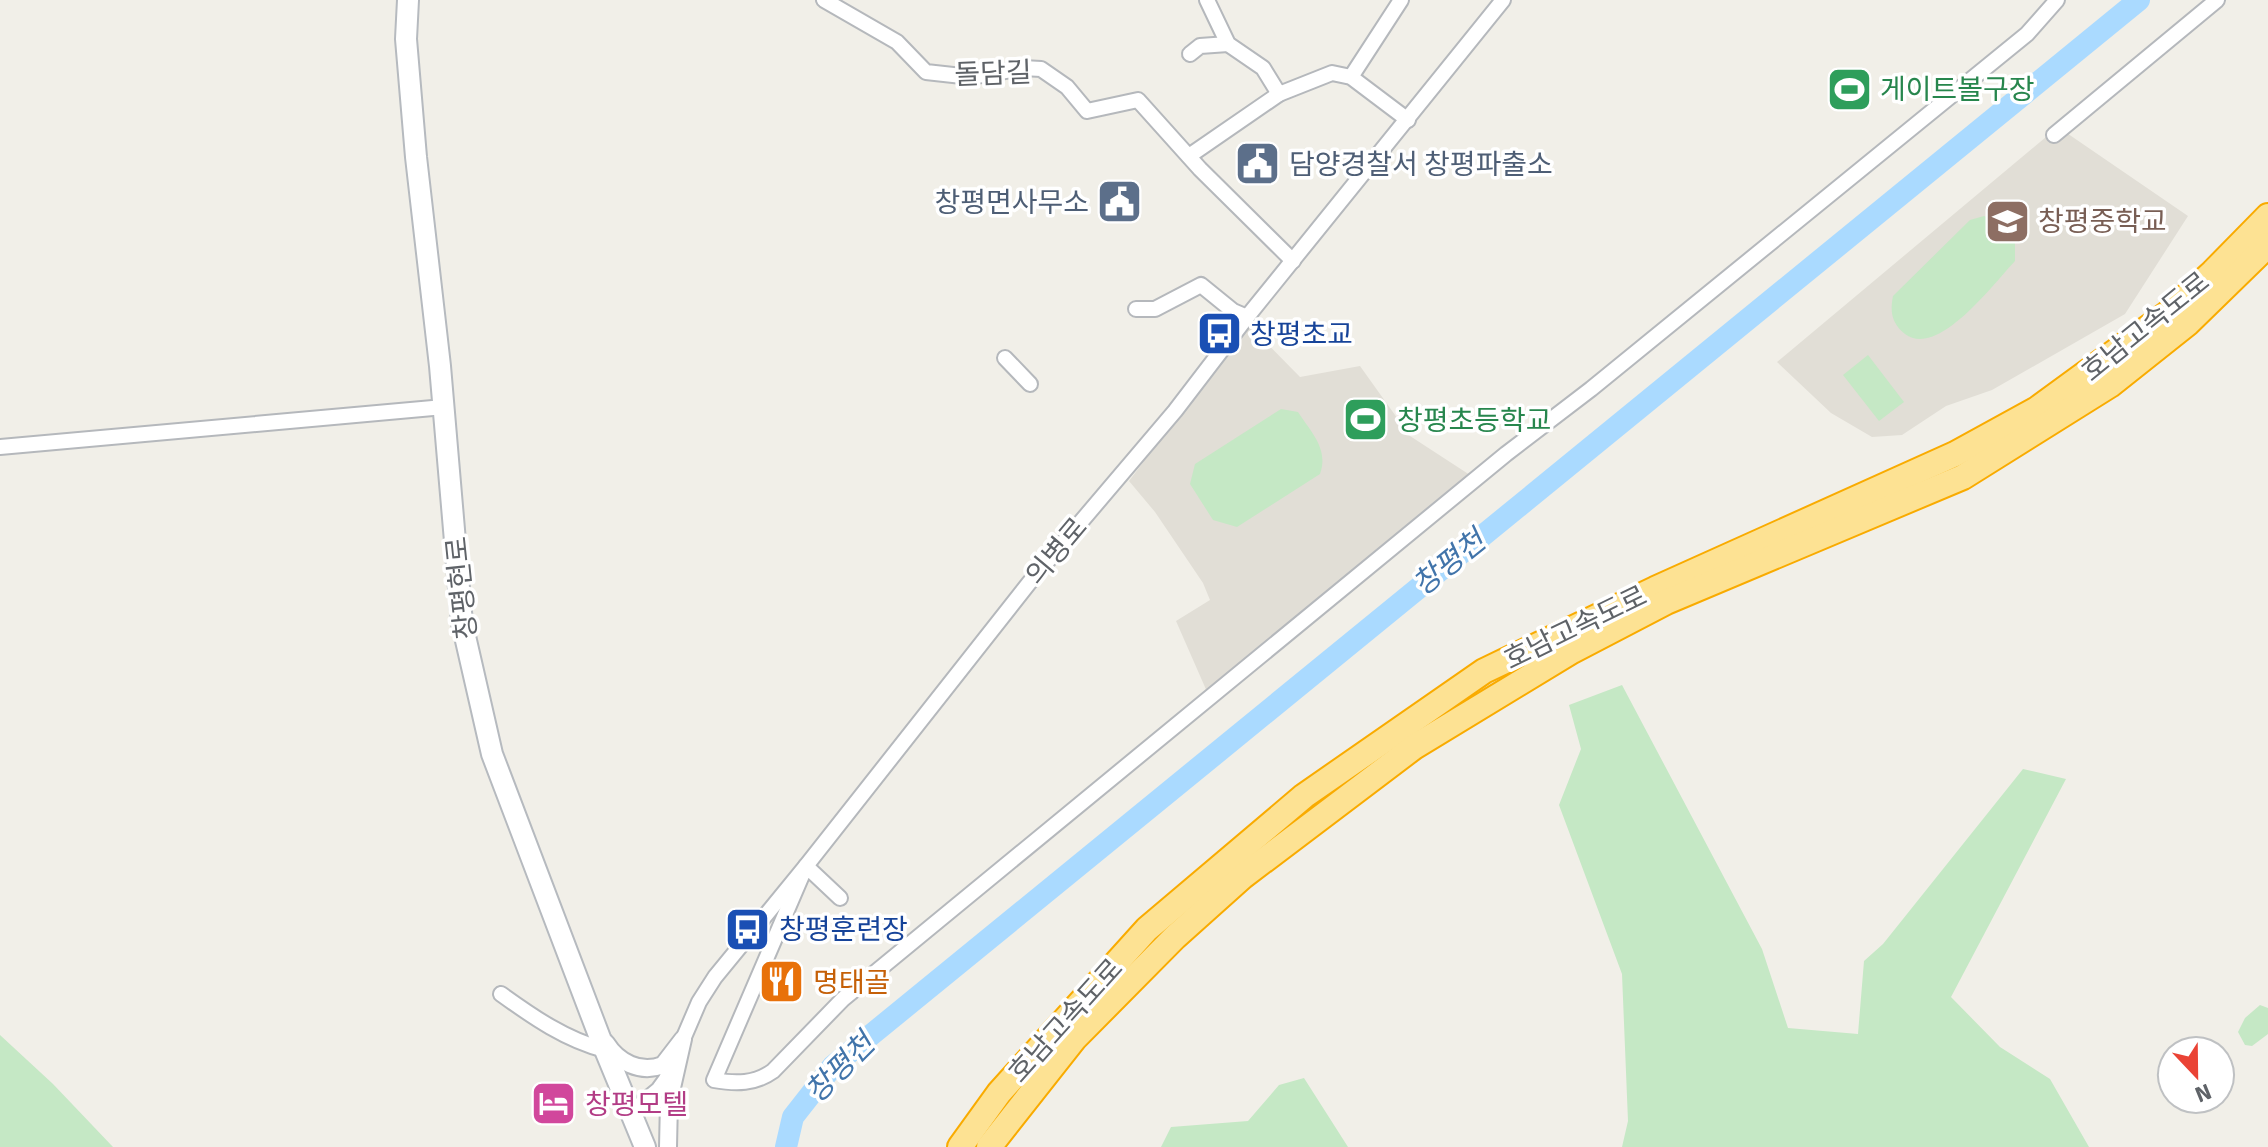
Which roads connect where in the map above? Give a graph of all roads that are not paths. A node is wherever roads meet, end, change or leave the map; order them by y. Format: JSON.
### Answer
{"nodes":[{"id":1,"x":408,"y":0,"type":"edge"},
{"id":2,"x":824,"y":0,"type":"edge"},
{"id":3,"x":1207,"y":0,"type":"edge"},
{"id":4,"x":1401,"y":0,"type":"edge"},
{"id":5,"x":1503,"y":0,"type":"edge"},
{"id":6,"x":2057,"y":0,"type":"edge"},
{"id":7,"x":2217,"y":0,"type":"edge"},
{"id":8,"x":1228,"y":44,"type":"junction"},
{"id":9,"x":1190,"y":54,"type":"dead end"},
{"id":10,"x":1351,"y":77,"type":"junction"},
{"id":11,"x":1279,"y":94,"type":"junction"},
{"id":12,"x":1408,"y":120,"type":"junction"},
{"id":13,"x":2054,"y":135,"type":"dead end"},
{"id":14,"x":1189,"y":156,"type":"junction"},
{"id":15,"x":2268,"y":216,"type":"edge"},
{"id":16,"x":2268,"y":245,"type":"edge"},
{"id":17,"x":1293,"y":261,"type":"junction"},
{"id":18,"x":1136,"y":309,"type":"dead end"},
{"id":19,"x":1247,"y":317,"type":"junction"},
{"id":20,"x":1005,"y":358,"type":"dead end"},
{"id":21,"x":1030,"y":384,"type":"dead end"},
{"id":22,"x":444,"y":407,"type":"junction"},
{"id":23,"x":0,"y":447,"type":"edge"},
{"id":24,"x":806,"y":866,"type":"junction"},
{"id":25,"x":840,"y":898,"type":"dead end"},
{"id":26,"x":501,"y":994,"type":"dead end"},
{"id":27,"x":596,"y":1028,"type":"junction"},
{"id":28,"x":683,"y":1039,"type":"junction"},
{"id":29,"x":605,"y":1050,"type":"junction"},
{"id":30,"x":630,"y":1113,"type":"junction"},
{"id":31,"x":645,"y":1147,"type":"edge"},
{"id":32,"x":668,"y":1147,"type":"edge"},
{"id":33,"x":960,"y":1147,"type":"edge"},
{"id":34,"x":989,"y":1147,"type":"edge"}],
"edges":[{"from":1,"to":22,"type":"main road","name":"창평현로"},
{"from":2,"to":14,"type":"street","name":"돌담길"},
{"from":3,"to":8,"type":"street"},
{"from":4,"to":10,"type":"street"},
{"from":5,"to":12,"type":"street","name":"의병로"},
{"from":6,"to":24,"type":"street"},
{"from":7,"to":13,"type":"street"},
{"from":8,"to":9,"type":"street"},
{"from":8,"to":11,"type":"street"},
{"from":10,"to":11,"type":"street"},
{"from":10,"to":12,"type":"street"},
{"from":11,"to":14,"type":"street"},
{"from":12,"to":17,"type":"street","name":"의병로"},
{"from":14,"to":17,"type":"street","name":"돌담길"},
{"from":15,"to":33,"type":"highway","name":"호남고속도로"},
{"from":16,"to":34,"type":"highway","name":"호남고속도로"},
{"from":17,"to":19,"type":"street","name":"의병로"},
{"from":18,"to":19,"type":"street"},
{"from":19,"to":24,"type":"street","name":"의병로"},
{"from":20,"to":21,"type":"street"},
{"from":22,"to":23,"type":"street"},
{"from":22,"to":27,"type":"main road","name":"창평현로"},
{"from":24,"to":25,"type":"street"},
{"from":24,"to":28,"type":"street","name":"의병로"},
{"from":26,"to":29,"type":"street"},
{"from":27,"to":28,"type":"street"},
{"from":27,"to":29,"type":"main road","name":"창평현로"},
{"from":28,"to":30,"type":"street","name":"의병로"},
{"from":28,"to":32,"type":"street"},
{"from":29,"to":30,"type":"main road","name":"창평현로"},
{"from":30,"to":31,"type":"main road","name":"창평현로"}]}
